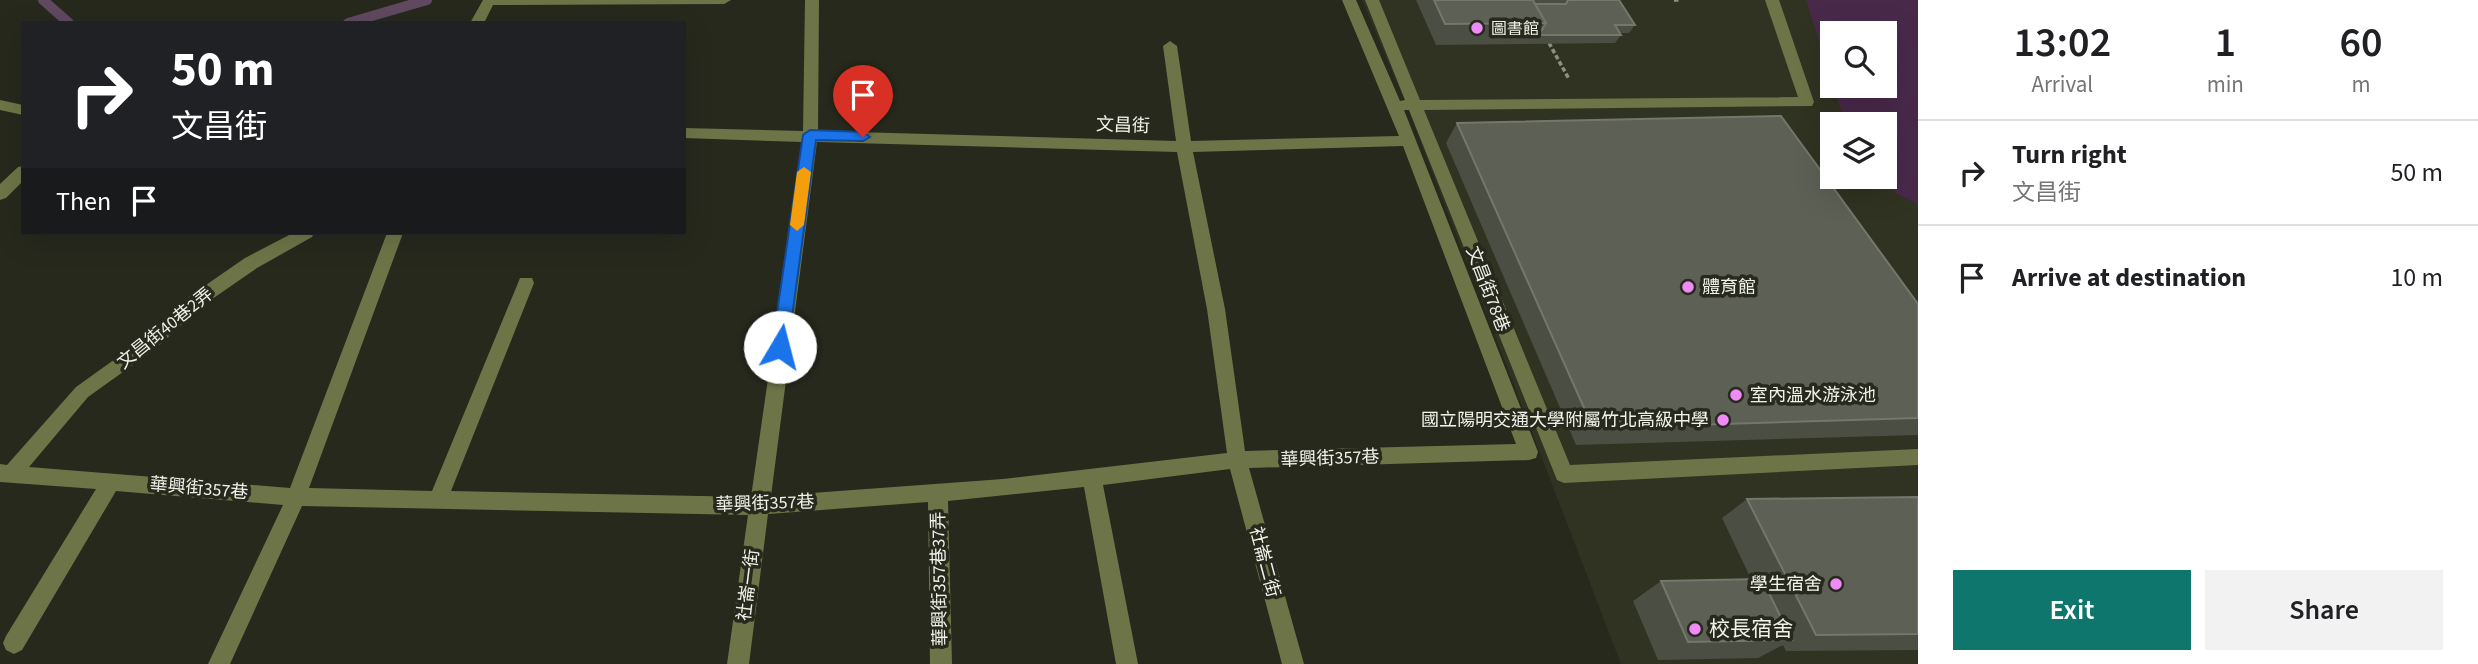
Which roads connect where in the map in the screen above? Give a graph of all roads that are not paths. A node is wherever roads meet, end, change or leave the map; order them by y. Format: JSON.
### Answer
{"nodes":[{"id":1,"x":724,"y":0,"type":"edge"},
{"id":2,"x":812,"y":0,"type":"edge"},
{"id":3,"x":822,"y":0,"type":"edge"},
{"id":4,"x":1349,"y":0,"type":"edge"},
{"id":5,"x":1372,"y":0,"type":"edge"},
{"id":6,"x":1772,"y":0,"type":"edge"},
{"id":7,"x":478,"y":21,"type":"edge"},
{"id":8,"x":1170,"y":46,"type":"dead end"},
{"id":9,"x":1394,"y":104,"type":"junction"},
{"id":10,"x":1415,"y":104,"type":"junction"},
{"id":11,"x":0,"y":105,"type":"edge"},
{"id":12,"x":21,"y":110,"type":"edge"},
{"id":13,"x":686,"y":133,"type":"edge"},
{"id":14,"x":810,"y":135,"type":"junction"},
{"id":15,"x":1407,"y":141,"type":"junction"},
{"id":16,"x":1184,"y":147,"type":"junction"},
{"id":17,"x":21,"y":173,"type":"edge"},
{"id":18,"x":0,"y":194,"type":"edge"},
{"id":19,"x":302,"y":235,"type":"edge"},
{"id":20,"x":395,"y":235,"type":"edge"},
{"id":21,"x":526,"y":283,"type":"dead end"},
{"id":22,"x":1529,"y":452,"type":"joint"},
{"id":23,"x":1918,"y":457,"type":"edge"},
{"id":24,"x":1237,"y":460,"type":"junction"},
{"id":25,"x":6,"y":473,"type":"edge"},
{"id":26,"x":1092,"y":478,"type":"junction"},
{"id":27,"x":112,"y":481,"type":"junction"},
{"id":28,"x":938,"y":493,"type":"junction"},
{"id":29,"x":296,"y":497,"type":"junction"},
{"id":30,"x":438,"y":500,"type":"junction"},
{"id":31,"x":758,"y":506,"type":"junction"},
{"id":32,"x":14,"y":643,"type":"dead end"},
{"id":33,"x":219,"y":664,"type":"edge"},
{"id":34,"x":738,"y":664,"type":"edge"},
{"id":35,"x":941,"y":664,"type":"edge"},
{"id":36,"x":1126,"y":664,"type":"edge"},
{"id":37,"x":1293,"y":664,"type":"edge"}],
"edges":[{"from":1,"to":7,"type":"street"},
{"from":2,"to":3,"type":"street"},
{"from":2,"to":14,"type":"street","name":"社崙一街"},
{"from":4,"to":9,"type":"street"},
{"from":5,"to":10,"type":"street"},
{"from":6,"to":10,"type":"street"},
{"from":8,"to":16,"type":"street","name":"社崙二街"},
{"from":9,"to":10,"type":"street"},
{"from":9,"to":15,"type":"street"},
{"from":10,"to":23,"type":"street"},
{"from":11,"to":12,"type":"street"},
{"from":13,"to":14,"type":"street","name":"文昌街"},
{"from":14,"to":16,"type":"street","name":"文昌街"},
{"from":14,"to":31,"type":"street","name":"社崙一街"},
{"from":15,"to":16,"type":"street","name":"文昌街"},
{"from":15,"to":22,"type":"street","name":"文昌街78巷"},
{"from":16,"to":24,"type":"street","name":"社崙二街"},
{"from":17,"to":18,"type":"street"},
{"from":19,"to":25,"type":"street","name":"文昌街40巷2弄"},
{"from":20,"to":29,"type":"street"},
{"from":21,"to":30,"type":"street"},
{"from":22,"to":24,"type":"street","name":"華興街357巷"},
{"from":24,"to":26,"type":"street","name":"華興街357巷"},
{"from":24,"to":37,"type":"street","name":"社崙二街"},
{"from":25,"to":27,"type":"street","name":"華興街357巷"},
{"from":26,"to":28,"type":"street","name":"華興街357巷"},
{"from":26,"to":36,"type":"street"},
{"from":27,"to":29,"type":"street","name":"華興街357巷"},
{"from":27,"to":32,"type":"street"},
{"from":28,"to":31,"type":"street","name":"華興街357巷"},
{"from":28,"to":35,"type":"street","name":"華興街357巷37弄"},
{"from":29,"to":30,"type":"street","name":"華興街357巷"},
{"from":29,"to":33,"type":"street"},
{"from":30,"to":31,"type":"street","name":"華興街357巷"},
{"from":31,"to":34,"type":"street","name":"社崙一街"}]}
